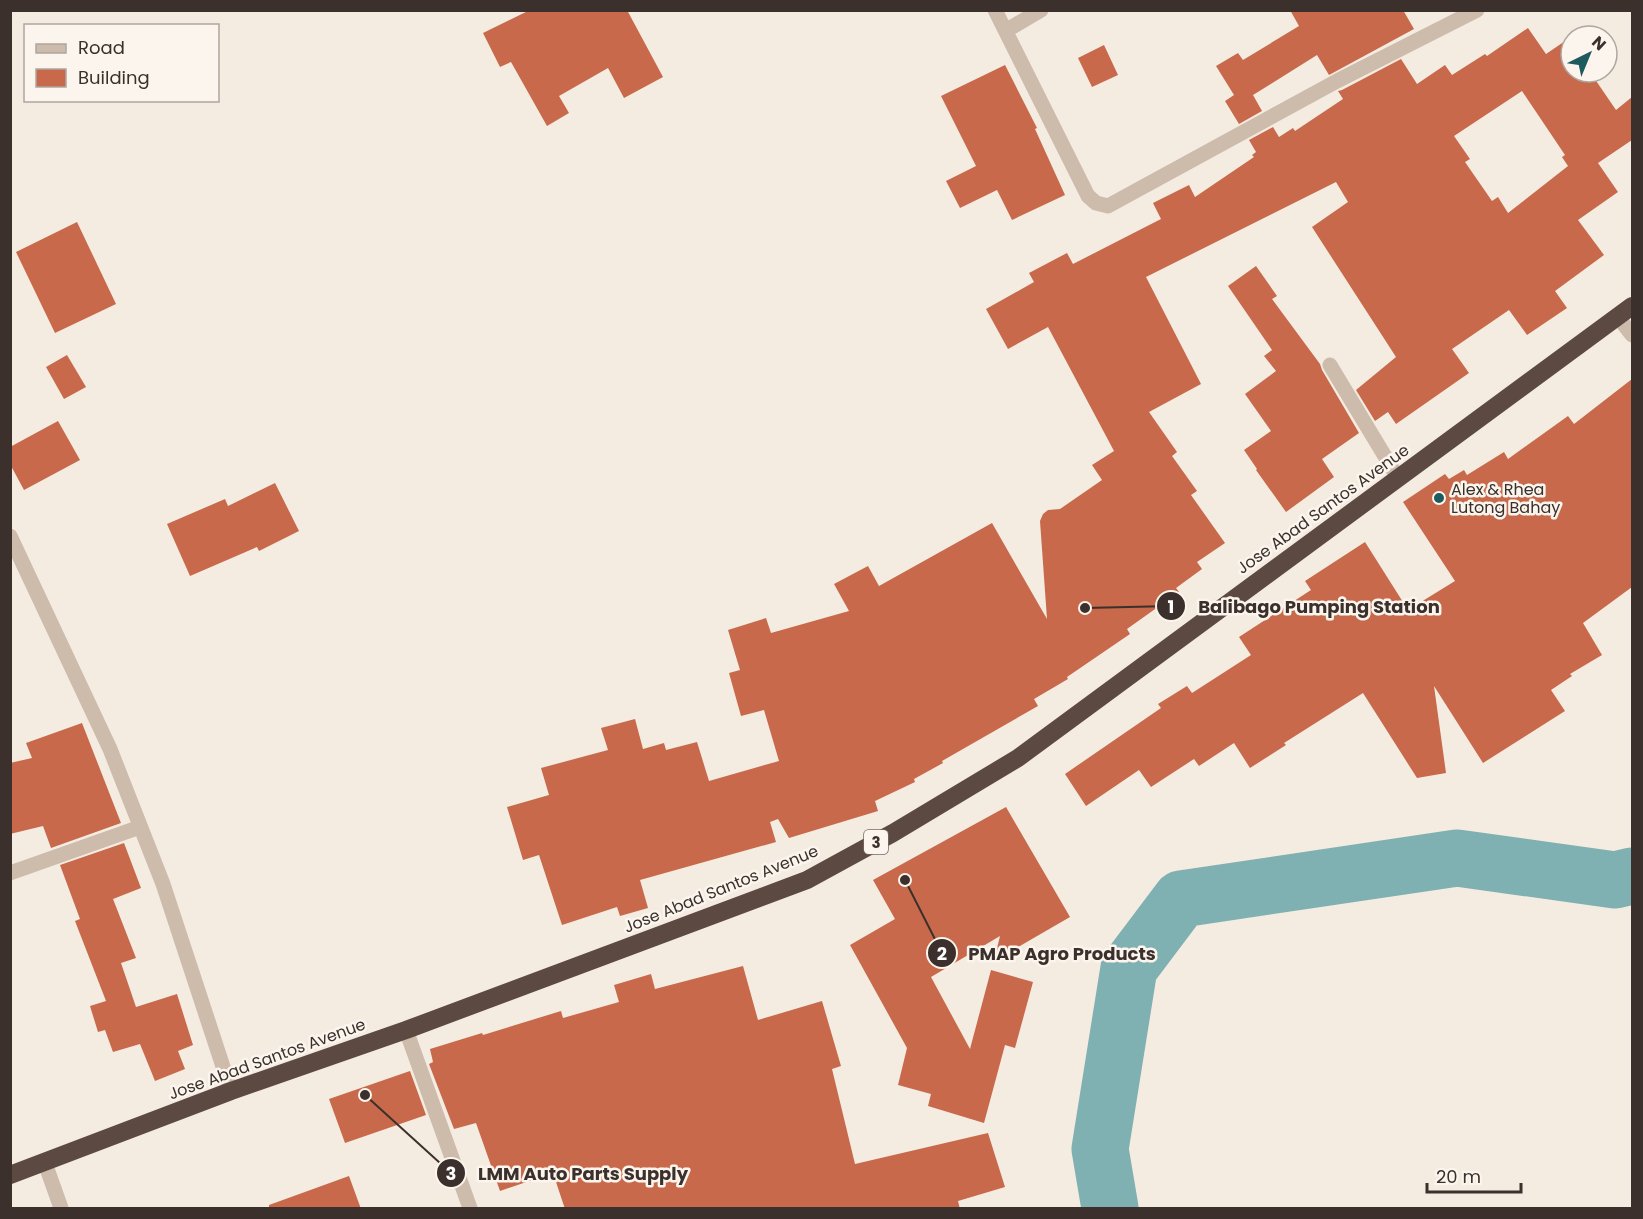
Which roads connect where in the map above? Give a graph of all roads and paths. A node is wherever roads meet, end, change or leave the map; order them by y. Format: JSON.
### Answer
{"nodes":[{"id":1,"x":995,"y":10,"type":"edge"},
{"id":2,"x":1041,"y":10,"type":"edge"},
{"id":3,"x":1477,"y":10,"type":"edge"},
{"id":4,"x":1007,"y":30,"type":"junction"},
{"id":5,"x":1632,"y":306,"type":"edge"},
{"id":6,"x":1618,"y":317,"type":"junction"},
{"id":7,"x":1632,"y":335,"type":"edge"},
{"id":8,"x":1330,"y":365,"type":"dead end"},
{"id":9,"x":1398,"y":478,"type":"junction"},
{"id":10,"x":10,"y":536,"type":"edge"},
{"id":11,"x":140,"y":826,"type":"junction"},
{"id":12,"x":10,"y":873,"type":"edge"},
{"id":13,"x":406,"y":1030,"type":"junction"},
{"id":14,"x":231,"y":1091,"type":"junction"},
{"id":15,"x":45,"y":1163,"type":"junction"},
{"id":16,"x":10,"y":1175,"type":"edge"},
{"id":17,"x":62,"y":1209,"type":"edge"},
{"id":18,"x":470,"y":1209,"type":"edge"}],
"edges":[{"from":1,"to":4,"type":"street"},
{"from":2,"to":4,"type":"street"},
{"from":3,"to":4,"type":"street"},
{"from":5,"to":6,"type":"highway","name":"Jose Abad Santos Avenue","number":"3"},
{"from":6,"to":7,"type":"street"},
{"from":6,"to":9,"type":"highway","name":"Jose Abad Santos Avenue","number":"3"},
{"from":8,"to":9,"type":"street"},
{"from":9,"to":13,"type":"highway","name":"Jose Abad Santos Avenue","number":"3"},
{"from":10,"to":11,"type":"street"},
{"from":11,"to":12,"type":"street"},
{"from":11,"to":14,"type":"street"},
{"from":13,"to":14,"type":"highway","name":"Jose Abad Santos Avenue","number":"3"},
{"from":13,"to":18,"type":"street"},
{"from":14,"to":15,"type":"highway","name":"Jose Abad Santos Avenue","number":"3"},
{"from":15,"to":16,"type":"highway","name":"Jose Abad Santos Avenue","number":"3"},
{"from":15,"to":17,"type":"street"}]}
